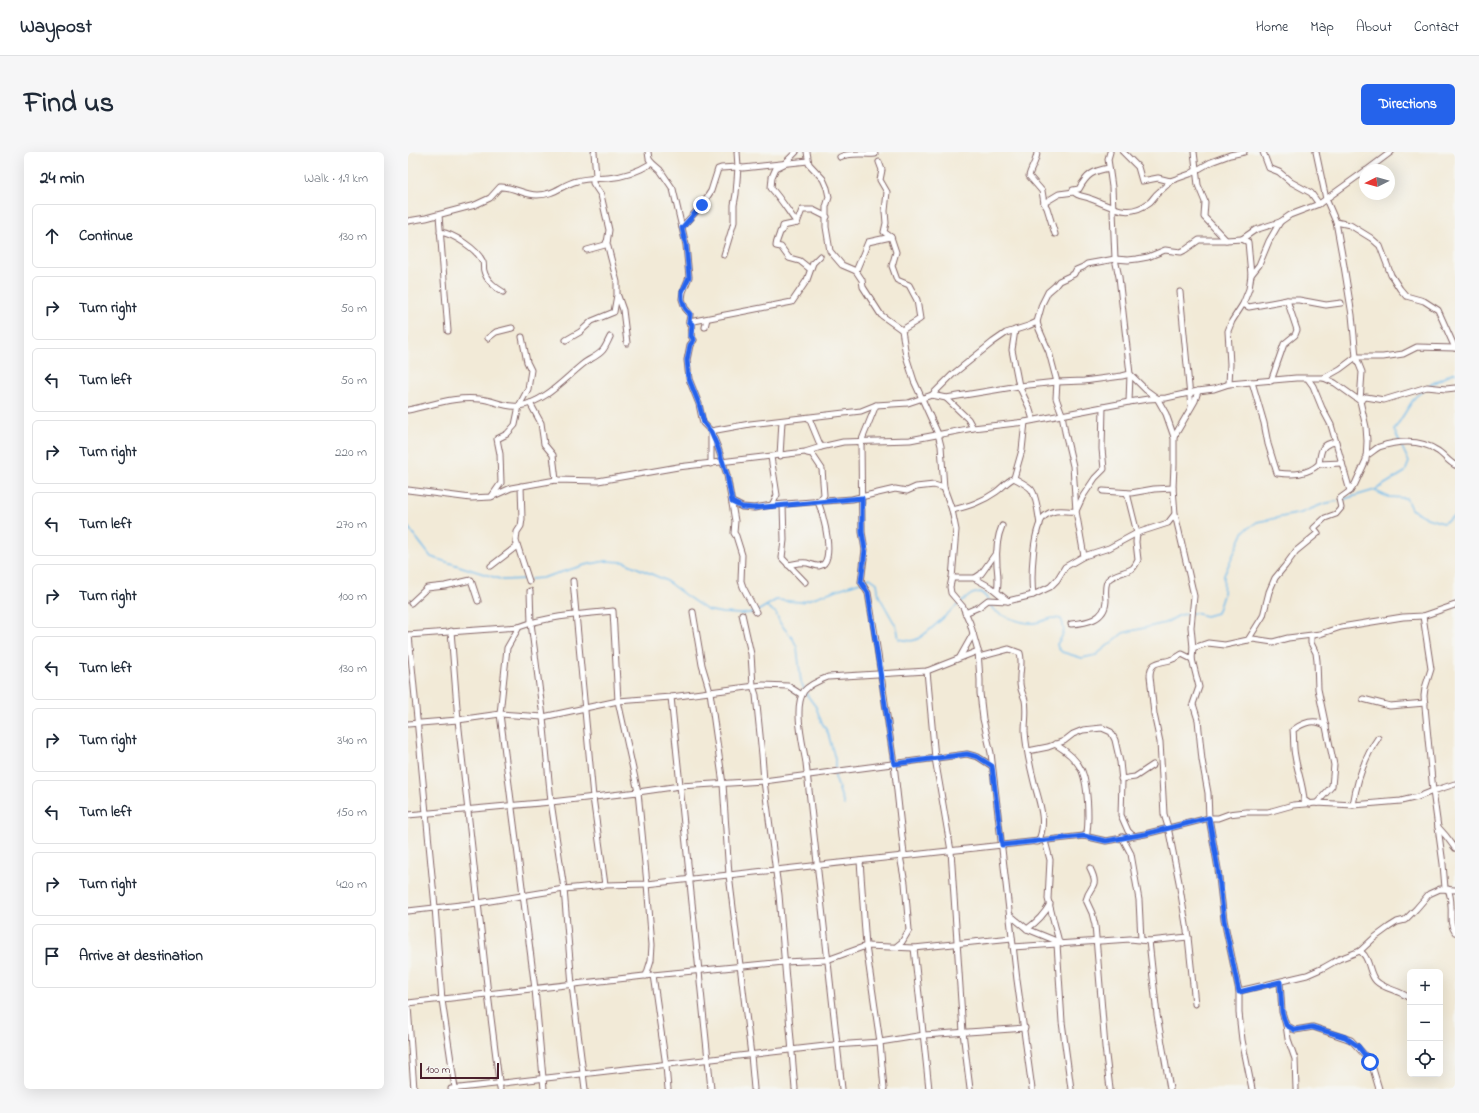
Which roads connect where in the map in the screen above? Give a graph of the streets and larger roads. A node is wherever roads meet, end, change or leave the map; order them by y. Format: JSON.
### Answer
{"nodes":[{"id":1,"x":594,"y":152,"type":"edge"},
{"id":2,"x":648,"y":152,"type":"edge"},
{"id":3,"x":737,"y":152,"type":"edge"},
{"id":4,"x":796,"y":152,"type":"edge"},
{"id":5,"x":807,"y":152,"type":"edge"},
{"id":6,"x":1037,"y":152,"type":"edge"},
{"id":7,"x":1110,"y":152,"type":"edge"},
{"id":8,"x":1122,"y":152,"type":"edge"},
{"id":9,"x":1194,"y":152,"type":"edge"},
{"id":10,"x":1244,"y":152,"type":"edge"},
{"id":11,"x":1263,"y":152,"type":"edge"},
{"id":12,"x":1316,"y":152,"type":"edge"},
{"id":13,"x":1391,"y":152,"type":"edge"},
{"id":14,"x":875,"y":154,"type":"dead end"},
{"id":15,"x":840,"y":157,"type":"dead end"},
{"id":16,"x":808,"y":161,"type":"junction"},
{"id":17,"x":879,"y":162,"type":"dead end"},
{"id":18,"x":652,"y":163,"type":"junction"},
{"id":19,"x":784,"y":164,"type":"junction"},
{"id":20,"x":1375,"y":164,"type":"edge"},
{"id":21,"x":738,"y":167,"type":"junction"},
{"id":22,"x":1109,"y":168,"type":"junction"},
{"id":23,"x":1197,"y":171,"type":"junction"},
{"id":24,"x":1359,"y":176,"type":"edge"},
{"id":25,"x":593,"y":178,"type":"junction"},
{"id":26,"x":1170,"y":181,"type":"junction"},
{"id":27,"x":1073,"y":190,"type":"dead end"},
{"id":28,"x":1326,"y":199,"type":"junction"},
{"id":29,"x":1044,"y":203,"type":"junction"},
{"id":30,"x":1319,"y":204,"type":"junction"},
{"id":31,"x":1113,"y":209,"type":"junction"},
{"id":32,"x":439,"y":215,"type":"junction"},
{"id":33,"x":827,"y":217,"type":"junction"},
{"id":34,"x":408,"y":221,"type":"edge"},
{"id":35,"x":1280,"y":222,"type":"junction"},
{"id":36,"x":1336,"y":222,"type":"junction"},
{"id":37,"x":796,"y":223,"type":"junction"},
{"id":38,"x":682,"y":228,"type":"junction"},
{"id":39,"x":440,"y":232,"type":"junction"},
{"id":40,"x":1055,"y":234,"type":"dead end"},
{"id":41,"x":609,"y":236,"type":"junction"},
{"id":42,"x":891,"y":237,"type":"junction"},
{"id":43,"x":1242,"y":239,"type":"junction"},
{"id":44,"x":1226,"y":240,"type":"junction"},
{"id":45,"x":587,"y":250,"type":"dead end"},
{"id":46,"x":724,"y":255,"type":"dead end"},
{"id":47,"x":820,"y":256,"type":"dead end"},
{"id":48,"x":1115,"y":259,"type":"junction"},
{"id":49,"x":810,"y":269,"type":"junction"},
{"id":50,"x":856,"y":271,"type":"junction"},
{"id":51,"x":1251,"y":275,"type":"junction"},
{"id":52,"x":503,"y":292,"type":"dead end"},
{"id":53,"x":1180,"y":292,"type":"dead end"},
{"id":54,"x":617,"y":295,"type":"junction"},
{"id":55,"x":1287,"y":300,"type":"junction"},
{"id":56,"x":1341,"y":303,"type":"dead end"},
{"id":57,"x":1243,"y":304,"type":"junction"},
{"id":58,"x":707,"y":319,"type":"junction"},
{"id":59,"x":689,"y":322,"type":"junction"},
{"id":60,"x":1037,"y":322,"type":"junction"},
{"id":61,"x":705,"y":327,"type":"dead end"},
{"id":62,"x":512,"y":328,"type":"dead end"},
{"id":63,"x":902,"y":330,"type":"junction"},
{"id":64,"x":1015,"y":330,"type":"junction"},
{"id":65,"x":448,"y":331,"type":"dead end"},
{"id":66,"x":522,"y":337,"type":"dead end"},
{"id":67,"x":610,"y":337,"type":"dead end"},
{"id":68,"x":488,"y":338,"type":"dead end"},
{"id":69,"x":566,"y":340,"type":"dead end"},
{"id":70,"x":627,"y":343,"type":"dead end"},
{"id":71,"x":1455,"y":348,"type":"edge"},
{"id":72,"x":1356,"y":357,"type":"junction"},
{"id":73,"x":1130,"y":374,"type":"junction"},
{"id":74,"x":1324,"y":378,"type":"junction"},
{"id":75,"x":1308,"y":379,"type":"junction"},
{"id":76,"x":1271,"y":381,"type":"junction"},
{"id":77,"x":1057,"y":382,"type":"junction"},
{"id":78,"x":1252,"y":382,"type":"junction"},
{"id":79,"x":1229,"y":384,"type":"junction"},
{"id":80,"x":1019,"y":386,"type":"junction"},
{"id":81,"x":1455,"y":388,"type":"edge"},
{"id":82,"x":1198,"y":391,"type":"junction"},
{"id":83,"x":1190,"y":393,"type":"junction"},
{"id":84,"x":932,"y":395,"type":"junction"},
{"id":85,"x":922,"y":398,"type":"junction"},
{"id":86,"x":946,"y":398,"type":"junction"},
{"id":87,"x":1157,"y":398,"type":"junction"},
{"id":88,"x":1360,"y":401,"type":"junction"},
{"id":89,"x":1129,"y":402,"type":"junction"},
{"id":90,"x":530,"y":403,"type":"junction"},
{"id":91,"x":876,"y":405,"type":"junction"},
{"id":92,"x":519,"y":406,"type":"junction"},
{"id":93,"x":1103,"y":407,"type":"junction"},
{"id":94,"x":1191,"y":407,"type":"junction"},
{"id":95,"x":408,"y":410,"type":"edge"},
{"id":96,"x":1062,"y":414,"type":"junction"},
{"id":97,"x":809,"y":418,"type":"junction"},
{"id":98,"x":1033,"y":420,"type":"junction"},
{"id":99,"x":782,"y":421,"type":"junction"},
{"id":100,"x":1025,"y":422,"type":"junction"},
{"id":101,"x":973,"y":428,"type":"junction"},
{"id":102,"x":711,"y":432,"type":"junction"},
{"id":103,"x":938,"y":434,"type":"junction"},
{"id":104,"x":1174,"y":437,"type":"junction"},
{"id":105,"x":861,"y":442,"type":"junction"},
{"id":106,"x":1336,"y":442,"type":"junction"},
{"id":107,"x":821,"y":447,"type":"junction"},
{"id":108,"x":805,"y":452,"type":"junction"},
{"id":109,"x":780,"y":456,"type":"junction"},
{"id":110,"x":1366,"y":456,"type":"junction"},
{"id":111,"x":771,"y":457,"type":"junction"},
{"id":112,"x":722,"y":463,"type":"junction"},
{"id":113,"x":1342,"y":463,"type":"junction"},
{"id":114,"x":711,"y":464,"type":"junction"},
{"id":115,"x":1319,"y":464,"type":"junction"},
{"id":116,"x":1455,"y":465,"type":"edge"},
{"id":117,"x":1014,"y":478,"type":"junction"},
{"id":118,"x":556,"y":480,"type":"junction"},
{"id":119,"x":521,"y":486,"type":"junction"},
{"id":120,"x":944,"y":488,"type":"junction"},
{"id":121,"x":1173,"y":488,"type":"junction"},
{"id":122,"x":408,"y":490,"type":"edge"},
{"id":123,"x":1103,"y":491,"type":"dead end"},
{"id":124,"x":1350,"y":491,"type":"junction"},
{"id":125,"x":1127,"y":493,"type":"junction"},
{"id":126,"x":491,"y":497,"type":"junction"},
{"id":127,"x":862,"y":498,"type":"junction"},
{"id":128,"x":732,"y":502,"type":"junction"},
{"id":129,"x":818,"y":502,"type":"junction"},
{"id":130,"x":772,"y":505,"type":"junction"},
{"id":131,"x":783,"y":505,"type":"junction"},
{"id":132,"x":952,"y":510,"type":"junction"},
{"id":133,"x":1076,"y":511,"type":"junction"},
{"id":134,"x":1175,"y":514,"type":"junction"},
{"id":135,"x":1040,"y":524,"type":"junction"},
{"id":136,"x":1002,"y":526,"type":"dead end"},
{"id":137,"x":1138,"y":533,"type":"junction"},
{"id":138,"x":517,"y":546,"type":"junction"},
{"id":139,"x":997,"y":553,"type":"junction"},
{"id":140,"x":1084,"y":556,"type":"junction"},
{"id":141,"x":788,"y":565,"type":"junction"},
{"id":142,"x":491,"y":566,"type":"dead end"},
{"id":143,"x":952,"y":578,"type":"junction"},
{"id":144,"x":975,"y":578,"type":"junction"},
{"id":145,"x":529,"y":581,"type":"dead end"},
{"id":146,"x":573,"y":581,"type":"dead end"},
{"id":147,"x":805,"y":582,"type":"dead end"},
{"id":148,"x":530,"y":591,"type":"dead end"},
{"id":149,"x":997,"y":591,"type":"junction"},
{"id":150,"x":1033,"y":595,"type":"junction"},
{"id":151,"x":478,"y":601,"type":"dead end"},
{"id":152,"x":1008,"y":601,"type":"junction"},
{"id":153,"x":411,"y":603,"type":"dead end"},
{"id":154,"x":1454,"y":607,"type":"edge"},
{"id":155,"x":693,"y":612,"type":"dead end"},
{"id":156,"x":756,"y":612,"type":"dead end"},
{"id":157,"x":965,"y":613,"type":"junction"},
{"id":158,"x":576,"y":614,"type":"junction"},
{"id":159,"x":742,"y":614,"type":"dead end"},
{"id":160,"x":1423,"y":616,"type":"junction"},
{"id":161,"x":531,"y":623,"type":"junction"},
{"id":162,"x":1072,"y":624,"type":"dead end"},
{"id":163,"x":518,"y":627,"type":"junction"},
{"id":164,"x":451,"y":631,"type":"junction"},
{"id":165,"x":973,"y":634,"type":"junction"},
{"id":166,"x":409,"y":635,"type":"edge"},
{"id":167,"x":1311,"y":636,"type":"junction"},
{"id":168,"x":1248,"y":640,"type":"junction"},
{"id":169,"x":1193,"y":648,"type":"junction"},
{"id":170,"x":978,"y":654,"type":"junction"},
{"id":171,"x":960,"y":657,"type":"junction"},
{"id":172,"x":1192,"y":659,"type":"junction"},
{"id":173,"x":927,"y":670,"type":"junction"},
{"id":174,"x":881,"y":674,"type":"junction"},
{"id":175,"x":753,"y":686,"type":"junction"},
{"id":176,"x":710,"y":692,"type":"junction"},
{"id":177,"x":802,"y":695,"type":"junction"},
{"id":178,"x":671,"y":697,"type":"junction"},
{"id":179,"x":1363,"y":699,"type":"dead end"},
{"id":180,"x":618,"y":701,"type":"junction"},
{"id":181,"x":1425,"y":703,"type":"junction"},
{"id":182,"x":584,"y":708,"type":"junction"},
{"id":183,"x":500,"y":714,"type":"junction"},
{"id":184,"x":543,"y":717,"type":"junction"},
{"id":185,"x":458,"y":720,"type":"junction"},
{"id":186,"x":418,"y":723,"type":"junction"},
{"id":187,"x":408,"y":724,"type":"edge"},
{"id":188,"x":1326,"y":726,"type":"junction"},
{"id":189,"x":1378,"y":738,"type":"dead end"},
{"id":190,"x":1055,"y":744,"type":"junction"},
{"id":191,"x":1028,"y":751,"type":"junction"},
{"id":192,"x":935,"y":758,"type":"junction"},
{"id":193,"x":894,"y":764,"type":"junction"},
{"id":194,"x":1152,"y":765,"type":"dead end"},
{"id":195,"x":992,"y":766,"type":"junction"},
{"id":196,"x":807,"y":775,"type":"junction"},
{"id":197,"x":1121,"y":779,"type":"junction"},
{"id":198,"x":764,"y":781,"type":"junction"},
{"id":199,"x":723,"y":784,"type":"junction"},
{"id":200,"x":1455,"y":784,"type":"edge"},
{"id":201,"x":680,"y":786,"type":"junction"},
{"id":202,"x":1433,"y":791,"type":"junction"},
{"id":203,"x":638,"y":792,"type":"junction"},
{"id":204,"x":593,"y":797,"type":"junction"},
{"id":205,"x":551,"y":802,"type":"junction"},
{"id":206,"x":1317,"y":803,"type":"junction"},
{"id":207,"x":1310,"y":804,"type":"junction"},
{"id":208,"x":1353,"y":804,"type":"junction"},
{"id":209,"x":512,"y":806,"type":"junction"},
{"id":210,"x":468,"y":811,"type":"junction"},
{"id":211,"x":426,"y":814,"type":"junction"},
{"id":212,"x":408,"y":815,"type":"edge"},
{"id":213,"x":1209,"y":818,"type":"junction"},
{"id":214,"x":1168,"y":827,"type":"junction"},
{"id":215,"x":1438,"y":827,"type":"junction"},
{"id":216,"x":1132,"y":835,"type":"junction"},
{"id":217,"x":1084,"y":836,"type":"junction"},
{"id":218,"x":1122,"y":837,"type":"junction"},
{"id":219,"x":1046,"y":840,"type":"junction"},
{"id":220,"x":1030,"y":842,"type":"junction"},
{"id":221,"x":1002,"y":845,"type":"junction"},
{"id":222,"x":1455,"y":848,"type":"edge"},
{"id":223,"x":951,"y":851,"type":"junction"},
{"id":224,"x":902,"y":855,"type":"junction"},
{"id":225,"x":860,"y":861,"type":"junction"},
{"id":226,"x":816,"y":866,"type":"junction"},
{"id":227,"x":1090,"y":868,"type":"dead end"},
{"id":228,"x":775,"y":870,"type":"junction"},
{"id":229,"x":729,"y":875,"type":"junction"},
{"id":230,"x":690,"y":879,"type":"junction"},
{"id":231,"x":647,"y":884,"type":"junction"},
{"id":232,"x":605,"y":886,"type":"junction"},
{"id":233,"x":564,"y":889,"type":"junction"},
{"id":234,"x":1446,"y":889,"type":"junction"},
{"id":235,"x":1455,"y":890,"type":"edge"},
{"id":236,"x":522,"y":895,"type":"junction"},
{"id":237,"x":478,"y":903,"type":"junction"},
{"id":238,"x":1050,"y":904,"type":"junction"},
{"id":239,"x":435,"y":907,"type":"junction"},
{"id":240,"x":408,"y":911,"type":"edge"},
{"id":241,"x":1010,"y":915,"type":"junction"},
{"id":242,"x":1026,"y":929,"type":"junction"},
{"id":243,"x":1455,"y":932,"type":"edge"},
{"id":244,"x":1188,"y":937,"type":"junction"},
{"id":245,"x":1012,"y":938,"type":"junction"},
{"id":246,"x":1141,"y":940,"type":"junction"},
{"id":247,"x":1149,"y":941,"type":"junction"},
{"id":248,"x":1097,"y":942,"type":"junction"},
{"id":249,"x":957,"y":943,"type":"junction"},
{"id":250,"x":1059,"y":943,"type":"junction"},
{"id":251,"x":866,"y":946,"type":"junction"},
{"id":252,"x":897,"y":946,"type":"junction"},
{"id":253,"x":1013,"y":947,"type":"junction"},
{"id":254,"x":914,"y":948,"type":"junction"},
{"id":255,"x":1360,"y":951,"type":"junction"},
{"id":256,"x":827,"y":960,"type":"junction"},
{"id":257,"x":784,"y":962,"type":"junction"},
{"id":258,"x":739,"y":967,"type":"junction"},
{"id":259,"x":699,"y":971,"type":"junction"},
{"id":260,"x":653,"y":975,"type":"junction"},
{"id":261,"x":646,"y":976,"type":"junction"},
{"id":262,"x":1280,"y":982,"type":"junction"},
{"id":263,"x":572,"y":985,"type":"junction"},
{"id":264,"x":535,"y":989,"type":"junction"},
{"id":265,"x":1239,"y":992,"type":"junction"},
{"id":266,"x":488,"y":994,"type":"junction"},
{"id":267,"x":1407,"y":997,"type":"edge"},
{"id":268,"x":442,"y":1000,"type":"junction"},
{"id":269,"x":408,"y":1002,"type":"edge"},
{"id":270,"x":1195,"y":1004,"type":"dead end"},
{"id":271,"x":408,"y":1006,"type":"edge"},
{"id":272,"x":1286,"y":1025,"type":"junction"},
{"id":273,"x":1025,"y":1028,"type":"junction"},
{"id":274,"x":963,"y":1032,"type":"junction"},
{"id":275,"x":924,"y":1035,"type":"junction"},
{"id":276,"x":880,"y":1042,"type":"junction"},
{"id":277,"x":837,"y":1045,"type":"junction"},
{"id":278,"x":792,"y":1051,"type":"junction"},
{"id":279,"x":751,"y":1055,"type":"junction"},
{"id":280,"x":708,"y":1059,"type":"junction"},
{"id":281,"x":666,"y":1066,"type":"junction"},
{"id":282,"x":583,"y":1074,"type":"junction"},
{"id":283,"x":543,"y":1079,"type":"junction"},
{"id":284,"x":500,"y":1087,"type":"edge"},
{"id":285,"x":414,"y":1089,"type":"edge"},
{"id":286,"x":453,"y":1089,"type":"edge"},
{"id":287,"x":544,"y":1089,"type":"edge"},
{"id":288,"x":585,"y":1089,"type":"edge"},
{"id":289,"x":668,"y":1089,"type":"edge"},
{"id":290,"x":711,"y":1089,"type":"edge"},
{"id":291,"x":754,"y":1089,"type":"edge"},
{"id":292,"x":795,"y":1089,"type":"edge"},
{"id":293,"x":842,"y":1089,"type":"edge"},
{"id":294,"x":884,"y":1089,"type":"edge"},
{"id":295,"x":929,"y":1089,"type":"edge"},
{"id":296,"x":970,"y":1089,"type":"edge"},
{"id":297,"x":1032,"y":1089,"type":"edge"},
{"id":298,"x":1071,"y":1089,"type":"edge"},
{"id":299,"x":1110,"y":1089,"type":"edge"},
{"id":300,"x":1171,"y":1089,"type":"edge"},
{"id":301,"x":1252,"y":1089,"type":"edge"},
{"id":302,"x":1296,"y":1089,"type":"edge"},
{"id":303,"x":1380,"y":1089,"type":"edge"}],
"edges":[{"from":1,"to":25,"type":"street"},
{"from":2,"to":18,"type":"street"},
{"from":3,"to":21,"type":"street"},
{"from":4,"to":19,"type":"street"},
{"from":5,"to":16,"type":"street"},
{"from":6,"to":29,"type":"street"},
{"from":7,"to":22,"type":"street"},
{"from":8,"to":26,"type":"street"},
{"from":9,"to":23,"type":"street"},
{"from":10,"to":23,"type":"street"},
{"from":11,"to":30,"type":"street"},
{"from":12,"to":28,"type":"street"},
{"from":13,"to":20,"type":"street"},
{"from":14,"to":15,"type":"street"},
{"from":16,"to":19,"type":"street"},
{"from":16,"to":33,"type":"street"},
{"from":17,"to":42,"type":"street"},
{"from":18,"to":25,"type":"street"},
{"from":18,"to":38,"type":"street"},
{"from":19,"to":21,"type":"street"},
{"from":19,"to":37,"type":"street"},
{"from":21,"to":38,"type":"street"},
{"from":21,"to":46,"type":"street"},
{"from":22,"to":27,"type":"street"},
{"from":22,"to":31,"type":"street"},
{"from":23,"to":26,"type":"street"},
{"from":23,"to":44,"type":"street"},
{"from":24,"to":28,"type":"street"},
{"from":25,"to":32,"type":"street"},
{"from":25,"to":41,"type":"street"},
{"from":26,"to":31,"type":"street"},
{"from":28,"to":30,"type":"street"},
{"from":28,"to":36,"type":"street"},
{"from":29,"to":31,"type":"street"},
{"from":29,"to":40,"type":"street"},
{"from":30,"to":35,"type":"street"},
{"from":31,"to":48,"type":"street"},
{"from":32,"to":34,"type":"street"},
{"from":32,"to":39,"type":"street"},
{"from":33,"to":37,"type":"street"},
{"from":33,"to":50,"type":"street"},
{"from":35,"to":43,"type":"street"},
{"from":35,"to":51,"type":"street"},
{"from":36,"to":71,"type":"street"},
{"from":36,"to":72,"type":"street"},
{"from":37,"to":49,"type":"street"},
{"from":38,"to":59,"type":"street"},
{"from":39,"to":52,"type":"street"},
{"from":39,"to":65,"type":"street"},
{"from":41,"to":45,"type":"street"},
{"from":41,"to":54,"type":"street"},
{"from":42,"to":50,"type":"street"},
{"from":42,"to":63,"type":"street"},
{"from":43,"to":44,"type":"street"},
{"from":43,"to":51,"type":"street"},
{"from":44,"to":48,"type":"street"},
{"from":47,"to":49,"type":"street"},
{"from":48,"to":60,"type":"street"},
{"from":48,"to":73,"type":"street"},
{"from":49,"to":58,"type":"street"},
{"from":50,"to":63,"type":"street"},
{"from":51,"to":57,"type":"street"},
{"from":53,"to":83,"type":"street"},
{"from":54,"to":69,"type":"street"},
{"from":54,"to":70,"type":"street"},
{"from":55,"to":56,"type":"street"},
{"from":55,"to":57,"type":"street"},
{"from":55,"to":76,"type":"street"},
{"from":57,"to":79,"type":"street"},
{"from":58,"to":59,"type":"street"},
{"from":58,"to":61,"type":"street"},
{"from":59,"to":102,"type":"street"},
{"from":60,"to":64,"type":"street"},
{"from":60,"to":77,"type":"street"},
{"from":62,"to":68,"type":"street"},
{"from":63,"to":85,"type":"street"},
{"from":64,"to":80,"type":"street"},
{"from":64,"to":84,"type":"street"},
{"from":66,"to":92,"type":"street"},
{"from":67,"to":90,"type":"street"},
{"from":71,"to":72,"type":"street"},
{"from":72,"to":74,"type":"street"},
{"from":72,"to":88,"type":"street"},
{"from":73,"to":77,"type":"street"},
{"from":73,"to":87,"type":"street"},
{"from":73,"to":89,"type":"street"},
{"from":74,"to":75,"type":"street"},
{"from":74,"to":88,"type":"street"},
{"from":75,"to":76,"type":"street"},
{"from":75,"to":106,"type":"street"},
{"from":76,"to":78,"type":"street"},
{"from":77,"to":80,"type":"street"},
{"from":77,"to":96,"type":"street"},
{"from":78,"to":79,"type":"street"},
{"from":78,"to":115,"type":"street"},
{"from":79,"to":82,"type":"street"},
{"from":80,"to":86,"type":"street"},
{"from":80,"to":98,"type":"street"},
{"from":81,"to":88,"type":"street"},
{"from":82,"to":83,"type":"street"},
{"from":82,"to":94,"type":"street"},
{"from":83,"to":87,"type":"street"},
{"from":83,"to":94,"type":"street"},
{"from":84,"to":85,"type":"street"},
{"from":84,"to":86,"type":"street"},
{"from":85,"to":91,"type":"street"},
{"from":85,"to":103,"type":"street"},
{"from":86,"to":101,"type":"street"},
{"from":87,"to":89,"type":"street"},
{"from":87,"to":104,"type":"street"},
{"from":88,"to":110,"type":"street"},
{"from":89,"to":93,"type":"street"},
{"from":90,"to":92,"type":"street"},
{"from":90,"to":118,"type":"street"},
{"from":91,"to":97,"type":"street"},
{"from":91,"to":105,"type":"street"},
{"from":92,"to":95,"type":"street"},
{"from":92,"to":126,"type":"street"},
{"from":93,"to":96,"type":"street"},
{"from":93,"to":133,"type":"street"},
{"from":94,"to":104,"type":"street"},
{"from":96,"to":98,"type":"street"},
{"from":96,"to":133,"type":"street"},
{"from":97,"to":99,"type":"street"},
{"from":97,"to":107,"type":"street"},
{"from":98,"to":100,"type":"street"},
{"from":99,"to":102,"type":"street"},
{"from":99,"to":109,"type":"street"},
{"from":100,"to":101,"type":"street"},
{"from":100,"to":117,"type":"street"},
{"from":101,"to":103,"type":"street"},
{"from":102,"to":112,"type":"street"},
{"from":102,"to":114,"type":"street"},
{"from":103,"to":105,"type":"street"},
{"from":103,"to":120,"type":"street"},
{"from":104,"to":121,"type":"street"},
{"from":105,"to":107,"type":"street"},
{"from":105,"to":127,"type":"street"},
{"from":106,"to":113,"type":"street"},
{"from":106,"to":115,"type":"street"},
{"from":107,"to":108,"type":"street"},
{"from":108,"to":109,"type":"street"},
{"from":108,"to":129,"type":"street"},
{"from":109,"to":111,"type":"street"},
{"from":110,"to":116,"type":"street"},
{"from":110,"to":124,"type":"street"},
{"from":111,"to":112,"type":"street"},
{"from":111,"to":130,"type":"street"},
{"from":112,"to":114,"type":"street"},
{"from":112,"to":128,"type":"street"},
{"from":113,"to":115,"type":"street"},
{"from":113,"to":124,"type":"street"},
{"from":114,"to":118,"type":"street"},
{"from":117,"to":132,"type":"street"},
{"from":117,"to":135,"type":"street"},
{"from":118,"to":119,"type":"street"},
{"from":119,"to":126,"type":"street"},
{"from":119,"to":138,"type":"street"},
{"from":120,"to":127,"type":"street"},
{"from":120,"to":132,"type":"street"},
{"from":121,"to":125,"type":"street"},
{"from":121,"to":134,"type":"street"},
{"from":122,"to":126,"type":"street"},
{"from":123,"to":125,"type":"street"},
{"from":124,"to":168,"type":"street"},
{"from":125,"to":137,"type":"street"},
{"from":127,"to":129,"type":"street"},
{"from":127,"to":174,"type":"street"},
{"from":128,"to":130,"type":"street"},
{"from":128,"to":156,"type":"street"},
{"from":129,"to":131,"type":"street"},
{"from":129,"to":141,"type":"street"},
{"from":130,"to":131,"type":"street"},
{"from":131,"to":141,"type":"street"},
{"from":132,"to":143,"type":"street"},
{"from":133,"to":135,"type":"street"},
{"from":133,"to":140,"type":"street"},
{"from":134,"to":137,"type":"street"},
{"from":134,"to":169,"type":"street"},
{"from":135,"to":150,"type":"street"},
{"from":136,"to":139,"type":"street"},
{"from":137,"to":140,"type":"street"},
{"from":137,"to":162,"type":"street"},
{"from":138,"to":142,"type":"street"},
{"from":138,"to":145,"type":"street"},
{"from":139,"to":144,"type":"street"},
{"from":139,"to":149,"type":"street"},
{"from":140,"to":150,"type":"street"},
{"from":141,"to":147,"type":"street"},
{"from":143,"to":144,"type":"street"},
{"from":143,"to":157,"type":"street"},
{"from":144,"to":149,"type":"street"},
{"from":146,"to":158,"type":"street"},
{"from":148,"to":161,"type":"street"},
{"from":149,"to":152,"type":"street"},
{"from":150,"to":152,"type":"street"},
{"from":151,"to":153,"type":"street"},
{"from":152,"to":157,"type":"street"},
{"from":154,"to":160,"type":"street"},
{"from":155,"to":176,"type":"street"},
{"from":157,"to":165,"type":"street"},
{"from":158,"to":161,"type":"street"},
{"from":158,"to":180,"type":"street"},
{"from":158,"to":182,"type":"street"},
{"from":159,"to":175,"type":"street"},
{"from":160,"to":167,"type":"street"},
{"from":160,"to":181,"type":"street"},
{"from":161,"to":163,"type":"street"},
{"from":161,"to":184,"type":"street"},
{"from":163,"to":164,"type":"street"},
{"from":163,"to":183,"type":"street"},
{"from":164,"to":166,"type":"street"},
{"from":164,"to":185,"type":"street"},
{"from":165,"to":170,"type":"street"},
{"from":165,"to":171,"type":"street"},
{"from":166,"to":186,"type":"street"},
{"from":167,"to":168,"type":"street"},
{"from":167,"to":188,"type":"street"},
{"from":168,"to":169,"type":"street"},
{"from":169,"to":172,"type":"street"},
{"from":170,"to":171,"type":"street"},
{"from":170,"to":191,"type":"street"},
{"from":170,"to":195,"type":"street"},
{"from":171,"to":173,"type":"street"},
{"from":172,"to":213,"type":"street"},
{"from":172,"to":214,"type":"street"},
{"from":173,"to":174,"type":"street"},
{"from":173,"to":192,"type":"street"},
{"from":174,"to":177,"type":"street"},
{"from":174,"to":193,"type":"street"},
{"from":175,"to":176,"type":"street"},
{"from":175,"to":177,"type":"street"},
{"from":175,"to":198,"type":"street"},
{"from":176,"to":178,"type":"street"},
{"from":176,"to":199,"type":"street"},
{"from":177,"to":196,"type":"street"},
{"from":178,"to":180,"type":"street"},
{"from":178,"to":201,"type":"street"},
{"from":179,"to":181,"type":"street"},
{"from":180,"to":182,"type":"street"},
{"from":180,"to":203,"type":"street"},
{"from":181,"to":202,"type":"street"},
{"from":182,"to":184,"type":"street"},
{"from":182,"to":204,"type":"street"},
{"from":183,"to":184,"type":"street"},
{"from":183,"to":185,"type":"street"},
{"from":183,"to":209,"type":"street"},
{"from":184,"to":205,"type":"street"},
{"from":185,"to":186,"type":"street"},
{"from":185,"to":210,"type":"street"},
{"from":186,"to":187,"type":"street"},
{"from":186,"to":211,"type":"street"},
{"from":188,"to":206,"type":"street"},
{"from":188,"to":207,"type":"street"},
{"from":189,"to":208,"type":"street"},
{"from":190,"to":191,"type":"street"},
{"from":190,"to":197,"type":"street"},
{"from":190,"to":217,"type":"street"},
{"from":191,"to":220,"type":"street"},
{"from":192,"to":193,"type":"street"},
{"from":192,"to":195,"type":"street"},
{"from":192,"to":223,"type":"street"},
{"from":193,"to":196,"type":"street"},
{"from":193,"to":224,"type":"street"},
{"from":194,"to":197,"type":"street"},
{"from":195,"to":221,"type":"street"},
{"from":196,"to":198,"type":"street"},
{"from":196,"to":226,"type":"street"},
{"from":197,"to":216,"type":"street"},
{"from":198,"to":199,"type":"street"},
{"from":198,"to":228,"type":"street"},
{"from":199,"to":201,"type":"street"},
{"from":199,"to":229,"type":"street"},
{"from":200,"to":202,"type":"street"},
{"from":201,"to":203,"type":"street"},
{"from":201,"to":230,"type":"street"},
{"from":202,"to":208,"type":"street"},
{"from":202,"to":215,"type":"street"},
{"from":203,"to":204,"type":"street"},
{"from":203,"to":231,"type":"street"},
{"from":204,"to":205,"type":"street"},
{"from":204,"to":232,"type":"street"},
{"from":205,"to":209,"type":"street"},
{"from":205,"to":233,"type":"street"},
{"from":206,"to":207,"type":"street"},
{"from":206,"to":208,"type":"street"},
{"from":207,"to":213,"type":"street"},
{"from":209,"to":210,"type":"street"},
{"from":209,"to":236,"type":"street"},
{"from":210,"to":211,"type":"street"},
{"from":210,"to":237,"type":"street"},
{"from":211,"to":212,"type":"street"},
{"from":211,"to":239,"type":"street"},
{"from":213,"to":214,"type":"street"},
{"from":213,"to":265,"type":"street"},
{"from":214,"to":216,"type":"street"},
{"from":214,"to":244,"type":"street"},
{"from":215,"to":222,"type":"street"},
{"from":215,"to":234,"type":"street"},
{"from":216,"to":218,"type":"street"},
{"from":217,"to":218,"type":"street"},
{"from":217,"to":219,"type":"street"},
{"from":218,"to":246,"type":"street"},
{"from":219,"to":220,"type":"street"},
{"from":219,"to":238,"type":"street"},
{"from":220,"to":221,"type":"street"},
{"from":221,"to":223,"type":"street"},
{"from":221,"to":241,"type":"street"},
{"from":223,"to":224,"type":"street"},
{"from":223,"to":249,"type":"street"},
{"from":224,"to":225,"type":"street"},
{"from":224,"to":252,"type":"street"},
{"from":225,"to":226,"type":"street"},
{"from":225,"to":251,"type":"street"},
{"from":226,"to":228,"type":"street"},
{"from":226,"to":256,"type":"street"},
{"from":227,"to":248,"type":"street"},
{"from":228,"to":229,"type":"street"},
{"from":228,"to":257,"type":"street"},
{"from":229,"to":230,"type":"street"},
{"from":229,"to":258,"type":"street"},
{"from":230,"to":231,"type":"street"},
{"from":230,"to":259,"type":"street"},
{"from":231,"to":232,"type":"street"},
{"from":231,"to":261,"type":"street"},
{"from":232,"to":233,"type":"street"},
{"from":233,"to":236,"type":"street"},
{"from":233,"to":263,"type":"street"},
{"from":234,"to":235,"type":"street"},
{"from":234,"to":243,"type":"street"},
{"from":234,"to":255,"type":"street"},
{"from":236,"to":237,"type":"street"},
{"from":236,"to":264,"type":"street"},
{"from":237,"to":239,"type":"street"},
{"from":237,"to":266,"type":"street"},
{"from":238,"to":242,"type":"street"},
{"from":238,"to":250,"type":"street"},
{"from":239,"to":240,"type":"street"},
{"from":239,"to":268,"type":"street"},
{"from":241,"to":242,"type":"street"},
{"from":241,"to":245,"type":"street"},
{"from":242,"to":250,"type":"street"},
{"from":244,"to":247,"type":"street"},
{"from":244,"to":270,"type":"street"},
{"from":245,"to":249,"type":"street"},
{"from":245,"to":253,"type":"street"},
{"from":246,"to":247,"type":"street"},
{"from":246,"to":248,"type":"street"},
{"from":247,"to":300,"type":"street"},
{"from":248,"to":250,"type":"street"},
{"from":248,"to":299,"type":"street"},
{"from":249,"to":254,"type":"street"},
{"from":249,"to":274,"type":"street"},
{"from":250,"to":253,"type":"street"},
{"from":250,"to":298,"type":"street"},
{"from":251,"to":252,"type":"street"},
{"from":251,"to":256,"type":"street"},
{"from":251,"to":276,"type":"street"},
{"from":252,"to":254,"type":"street"},
{"from":253,"to":273,"type":"street"},
{"from":254,"to":275,"type":"street"},
{"from":255,"to":262,"type":"street"},
{"from":255,"to":267,"type":"street"},
{"from":256,"to":257,"type":"street"},
{"from":256,"to":277,"type":"street"},
{"from":257,"to":258,"type":"street"},
{"from":257,"to":278,"type":"street"},
{"from":258,"to":259,"type":"street"},
{"from":258,"to":279,"type":"street"},
{"from":259,"to":260,"type":"street"},
{"from":259,"to":280,"type":"street"},
{"from":260,"to":261,"type":"street"},
{"from":260,"to":281,"type":"street"},
{"from":261,"to":263,"type":"street"},
{"from":262,"to":265,"type":"street"},
{"from":262,"to":272,"type":"street"},
{"from":263,"to":264,"type":"street"},
{"from":263,"to":282,"type":"street"},
{"from":264,"to":266,"type":"street"},
{"from":264,"to":283,"type":"street"},
{"from":265,"to":301,"type":"street"},
{"from":266,"to":268,"type":"street"},
{"from":266,"to":284,"type":"street"},
{"from":268,"to":269,"type":"street"},
{"from":268,"to":286,"type":"street"},
{"from":271,"to":285,"type":"street"},
{"from":272,"to":302,"type":"street"},
{"from":272,"to":303,"type":"street"},
{"from":273,"to":274,"type":"street"},
{"from":273,"to":297,"type":"street"},
{"from":274,"to":275,"type":"street"},
{"from":274,"to":296,"type":"street"},
{"from":275,"to":276,"type":"street"},
{"from":275,"to":295,"type":"street"},
{"from":276,"to":277,"type":"street"},
{"from":276,"to":294,"type":"street"},
{"from":277,"to":278,"type":"street"},
{"from":277,"to":293,"type":"street"},
{"from":278,"to":279,"type":"street"},
{"from":278,"to":292,"type":"street"},
{"from":279,"to":280,"type":"street"},
{"from":279,"to":291,"type":"street"},
{"from":280,"to":281,"type":"street"},
{"from":280,"to":290,"type":"street"},
{"from":281,"to":282,"type":"street"},
{"from":281,"to":289,"type":"street"},
{"from":282,"to":283,"type":"street"},
{"from":282,"to":288,"type":"street"},
{"from":283,"to":284,"type":"street"},
{"from":283,"to":287,"type":"street"},
{"from":284,"to":286,"type":"street"}]}
